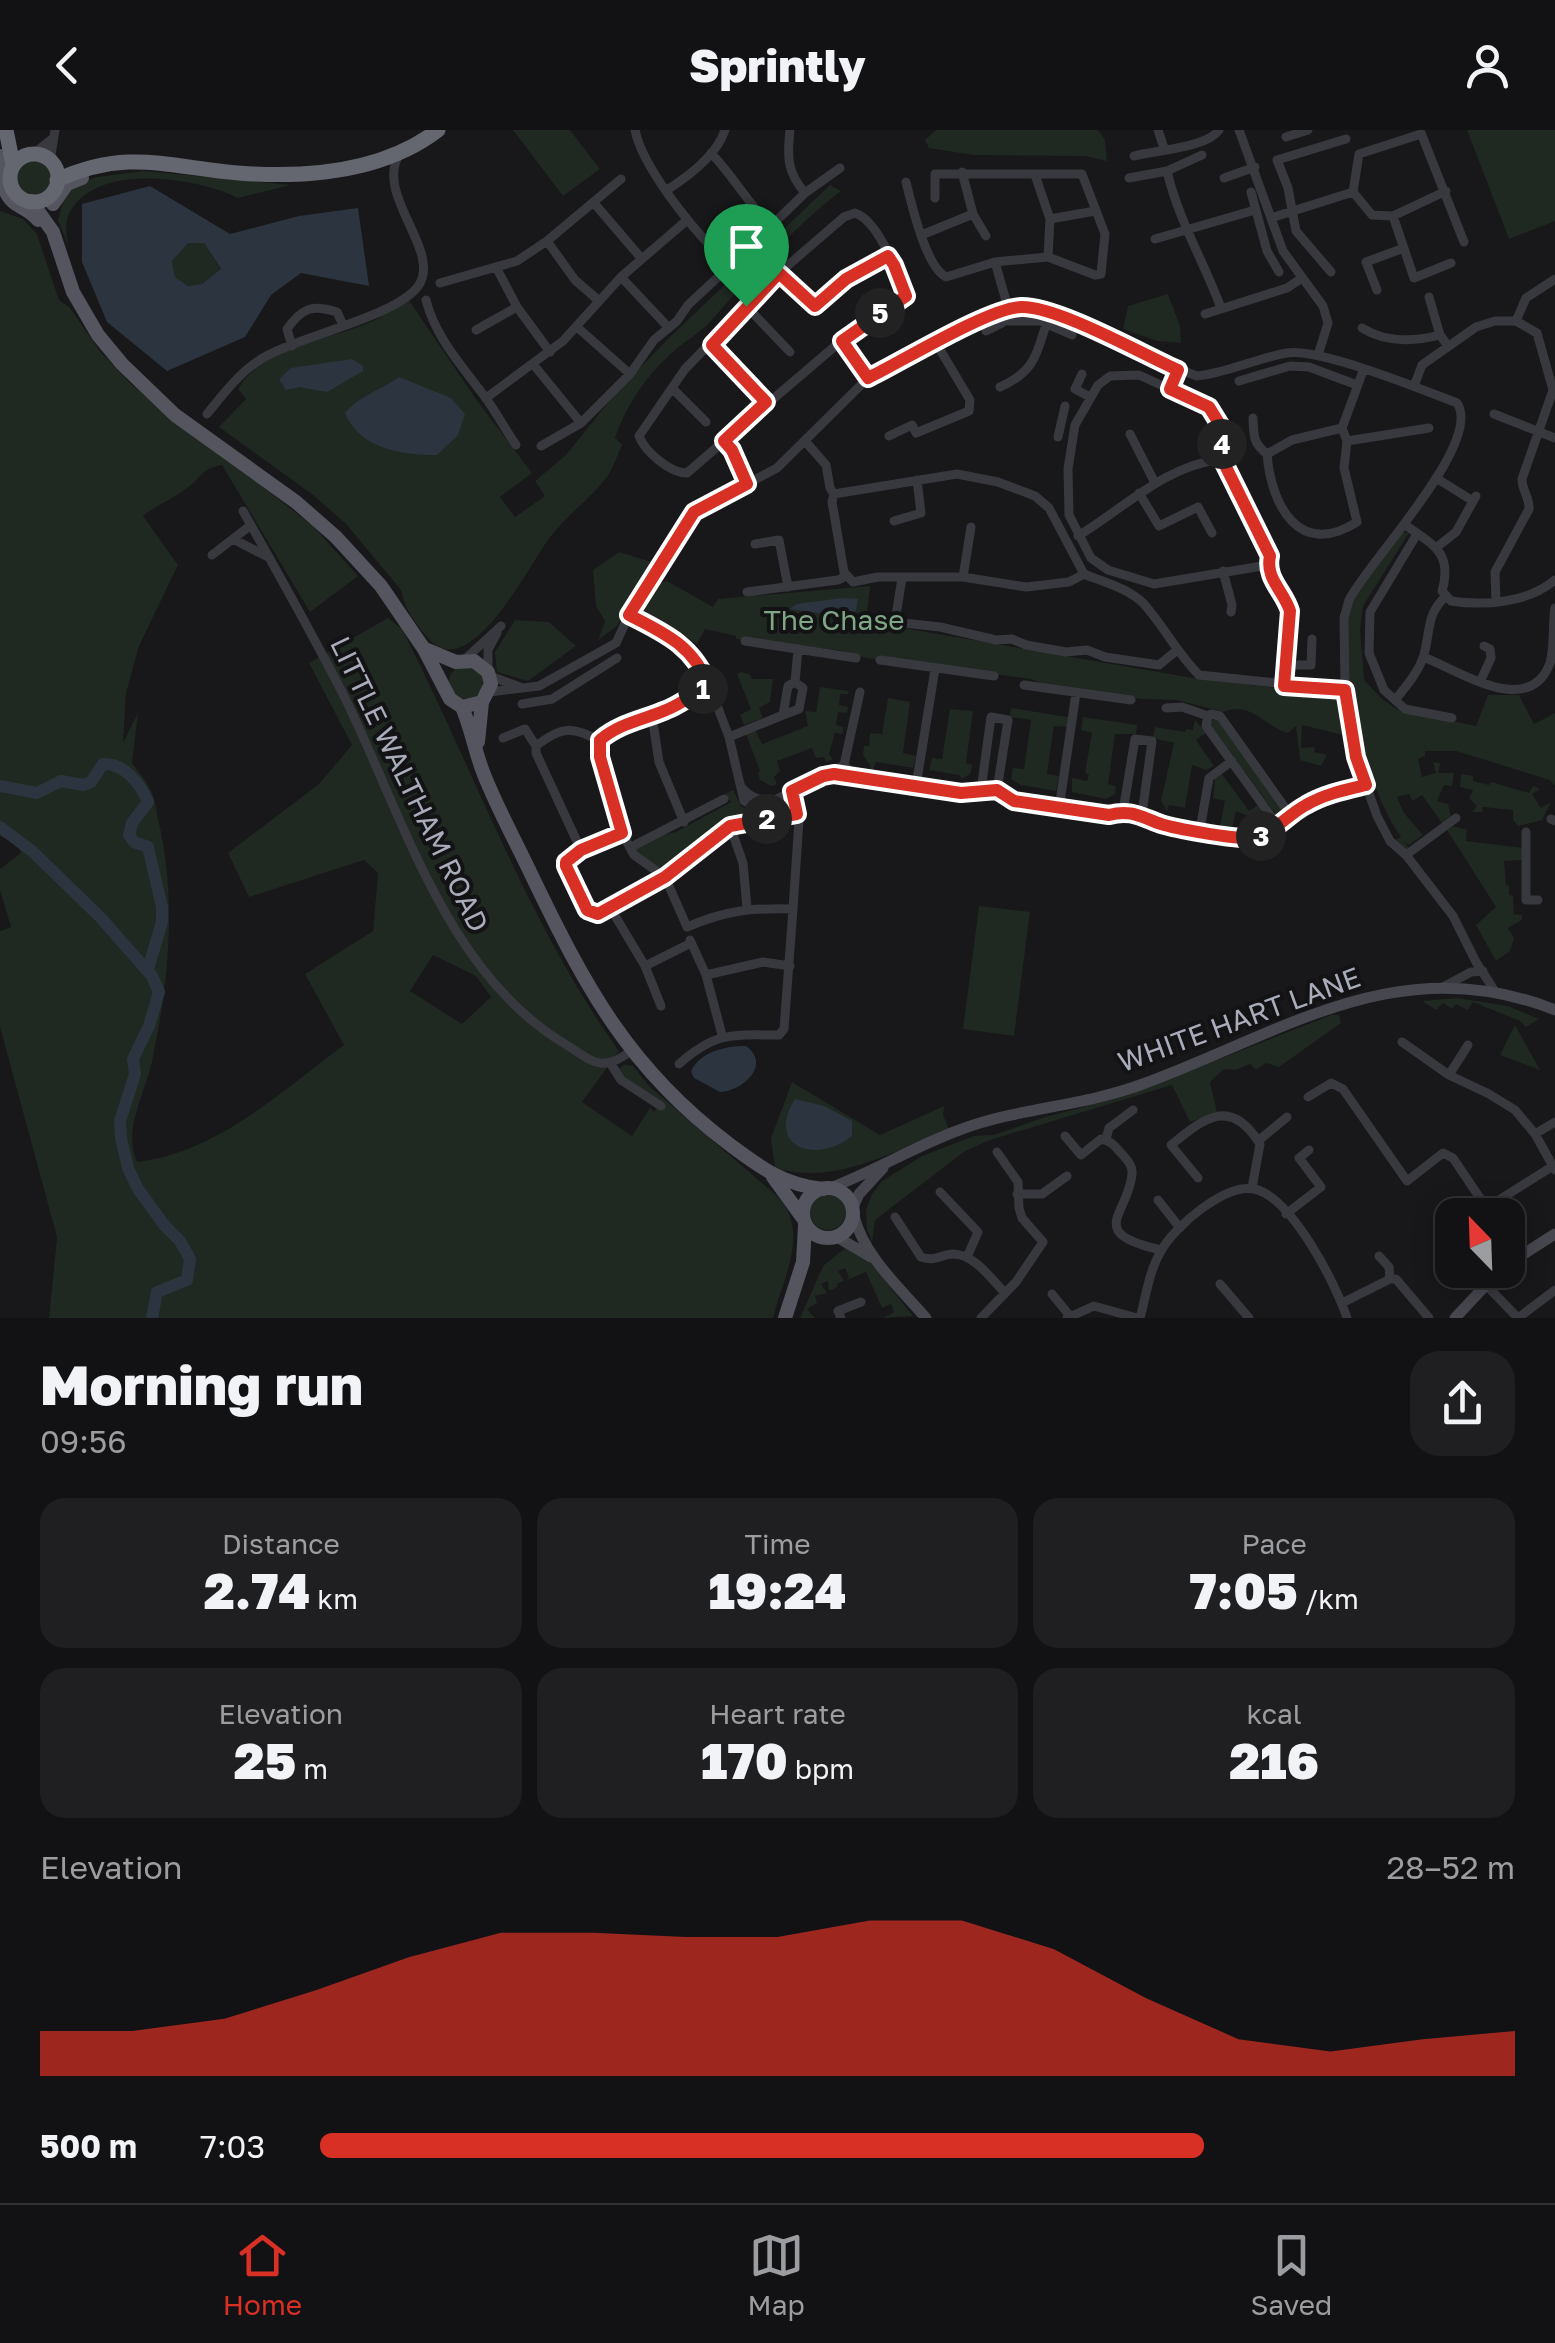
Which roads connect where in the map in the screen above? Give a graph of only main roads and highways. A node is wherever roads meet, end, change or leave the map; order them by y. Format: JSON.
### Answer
{"nodes":[{"id":1,"x":8,"y":130,"type":"edge"},
{"id":2,"x":438,"y":130,"type":"edge"},
{"id":3,"x":415,"y":144,"type":"junction"},
{"id":4,"x":31,"y":154,"type":"junction"},
{"id":5,"x":7,"y":160,"type":"edge"},
{"id":6,"x":166,"y":162,"type":"junction"},
{"id":7,"x":346,"y":166,"type":"junction"},
{"id":8,"x":53,"y":180,"type":"junction"},
{"id":9,"x":30,"y":201,"type":"junction"},
{"id":10,"x":53,"y":232,"type":"junction"},
{"id":11,"x":73,"y":292,"type":"junction"},
{"id":12,"x":424,"y":649,"type":"junction"},
{"id":13,"x":460,"y":661,"type":"junction"},
{"id":14,"x":444,"y":686,"type":"junction"},
{"id":15,"x":486,"y":697,"type":"junction"},
{"id":16,"x":462,"y":706,"type":"junction"},
{"id":17,"x":477,"y":749,"type":"junction"},
{"id":18,"x":772,"y":1176,"type":"junction"},
{"id":19,"x":826,"y":1188,"type":"junction"},
{"id":20,"x":804,"y":1221,"type":"junction"},
{"id":21,"x":834,"y":1237,"type":"junction"},
{"id":22,"x":803,"y":1262,"type":"junction"},
{"id":23,"x":785,"y":1318,"type":"edge"}],
"edges":[{"from":1,"to":4,"type":"highway"},
{"from":1,"to":5,"type":"highway"},
{"from":2,"to":3,"type":"highway"},
{"from":3,"to":7,"type":"highway"},
{"from":3,"to":7,"type":"highway"},
{"from":4,"to":5,"type":"highway"},
{"from":4,"to":8,"type":"highway"},
{"from":5,"to":9,"type":"highway"},
{"from":5,"to":11,"type":"main road"},
{"from":6,"to":7,"type":"highway"},
{"from":6,"to":8,"type":"highway"},
{"from":6,"to":8,"type":"main road"},
{"from":8,"to":9,"type":"highway"},
{"from":8,"to":10,"type":"main road"},
{"from":9,"to":10,"type":"main road"},
{"from":10,"to":11,"type":"main road"},
{"from":11,"to":12,"type":"main road"},
{"from":12,"to":13,"type":"main road"},
{"from":12,"to":14,"type":"main road"},
{"from":13,"to":14,"type":"main road"},
{"from":13,"to":15,"type":"main road"},
{"from":14,"to":16,"type":"main road"},
{"from":15,"to":16,"type":"main road"},
{"from":15,"to":17,"type":"main road"},
{"from":16,"to":17,"type":"main road"},
{"from":17,"to":18,"type":"main road"},
{"from":18,"to":19,"type":"main road"},
{"from":18,"to":20,"type":"main road"},
{"from":19,"to":20,"type":"main road"},
{"from":19,"to":21,"type":"main road"},
{"from":20,"to":21,"type":"main road"},
{"from":20,"to":22,"type":"main road"},
{"from":21,"to":22,"type":"main road"},
{"from":22,"to":23,"type":"main road"}]}
